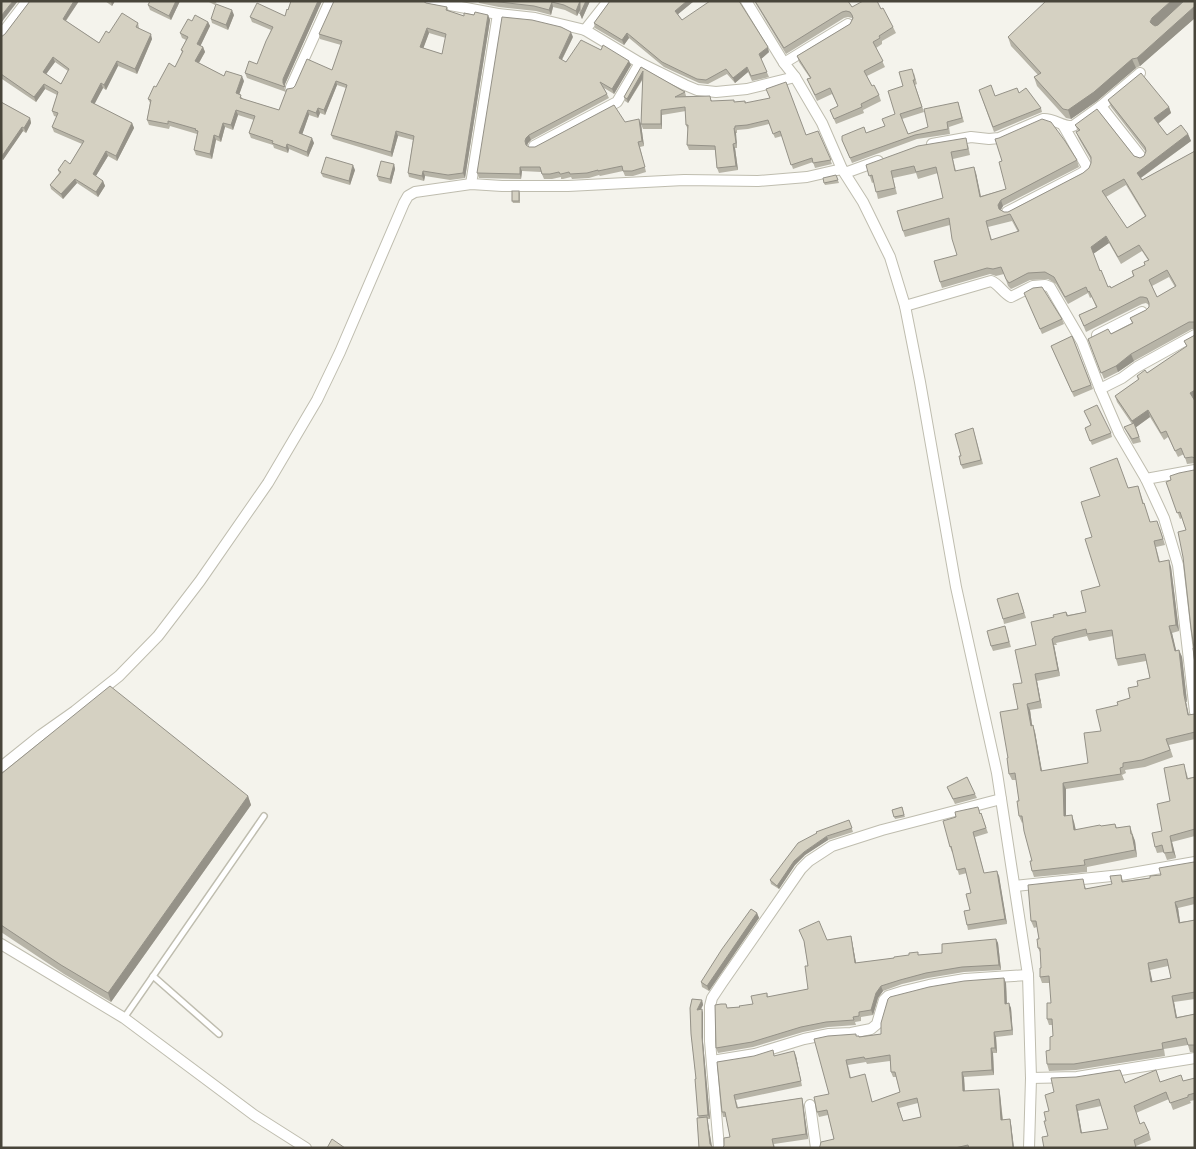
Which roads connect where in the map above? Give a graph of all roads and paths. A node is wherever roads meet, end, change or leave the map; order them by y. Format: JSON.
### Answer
{"nodes":[{"id":1,"x":27,"y":1,"type":"edge"},
{"id":2,"x":330,"y":1,"type":"edge"},
{"id":3,"x":429,"y":1,"type":"edge"},
{"id":4,"x":608,"y":1,"type":"edge"},
{"id":5,"x":746,"y":1,"type":"edge"},
{"id":6,"x":498,"y":14,"type":"junction"},
{"id":7,"x":848,"y":24,"type":"edge"},
{"id":8,"x":586,"y":30,"type":"junction"},
{"id":9,"x":1,"y":35,"type":"edge"},
{"id":10,"x":640,"y":63,"type":"junction"},
{"id":11,"x":784,"y":63,"type":"junction"},
{"id":12,"x":1140,"y":73,"type":"edge"},
{"id":13,"x":794,"y":77,"type":"junction"},
{"id":14,"x":291,"y":87,"type":"edge"},
{"id":15,"x":1101,"y":106,"type":"junction"},
{"id":16,"x":1063,"y":125,"type":"junction"},
{"id":17,"x":534,"y":146,"type":"edge"},
{"id":18,"x":919,"y":146,"type":"edge"},
{"id":19,"x":1142,"y":158,"type":"edge"},
{"id":20,"x":884,"y":159,"type":"edge"},
{"id":21,"x":843,"y":171,"type":"junction"},
{"id":22,"x":471,"y":184,"type":"junction"},
{"id":23,"x":1007,"y":212,"type":"edge"},
{"id":24,"x":906,"y":306,"type":"junction"},
{"id":25,"x":1145,"y":310,"type":"edge"},
{"id":26,"x":1195,"y":335,"type":"edge"},
{"id":27,"x":1082,"y":342,"type":"junction"},
{"id":28,"x":1100,"y":389,"type":"junction"},
{"id":29,"x":1195,"y":470,"type":"edge"},
{"id":30,"x":1146,"y":479,"type":"junction"},
{"id":31,"x":1195,"y":712,"type":"edge"},
{"id":32,"x":1,"y":767,"type":"edge"},
{"id":33,"x":1001,"y":799,"type":"junction"},
{"id":34,"x":264,"y":816,"type":"dead end"},
{"id":35,"x":1195,"y":862,"type":"edge"},
{"id":36,"x":1015,"y":886,"type":"junction"},
{"id":37,"x":1,"y":944,"type":"edge"},
{"id":38,"x":153,"y":976,"type":"junction"},
{"id":39,"x":1028,"y":976,"type":"junction"},
{"id":40,"x":124,"y":1018,"type":"junction"},
{"id":41,"x":219,"y":1034,"type":"dead end"},
{"id":42,"x":1195,"y":1058,"type":"edge"},
{"id":43,"x":712,"y":1061,"type":"junction"},
{"id":44,"x":1031,"y":1078,"type":"junction"},
{"id":45,"x":810,"y":1106,"type":"dead end"},
{"id":46,"x":306,"y":1148,"type":"edge"},
{"id":47,"x":719,"y":1148,"type":"edge"},
{"id":48,"x":816,"y":1148,"type":"edge"},
{"id":49,"x":1029,"y":1148,"type":"edge"}],
"edges":[{"from":1,"to":9,"type":"street"},
{"from":2,"to":14,"type":"street"},
{"from":3,"to":6,"type":"street"},
{"from":4,"to":8,"type":"street"},
{"from":5,"to":11,"type":"street"},
{"from":6,"to":8,"type":"street"},
{"from":6,"to":22,"type":"street"},
{"from":7,"to":11,"type":"street"},
{"from":8,"to":10,"type":"street"},
{"from":10,"to":13,"type":"street"},
{"from":10,"to":17,"type":"street"},
{"from":11,"to":13,"type":"street"},
{"from":12,"to":15,"type":"street"},
{"from":13,"to":21,"type":"street"},
{"from":15,"to":16,"type":"street"},
{"from":15,"to":19,"type":"street"},
{"from":16,"to":18,"type":"street"},
{"from":16,"to":23,"type":"street"},
{"from":20,"to":21,"type":"street"},
{"from":21,"to":22,"type":"street"},
{"from":21,"to":24,"type":"street"},
{"from":22,"to":32,"type":"street"},
{"from":24,"to":27,"type":"street"},
{"from":24,"to":33,"type":"street"},
{"from":25,"to":27,"type":"street"},
{"from":26,"to":28,"type":"street"},
{"from":27,"to":28,"type":"street"},
{"from":28,"to":30,"type":"street"},
{"from":29,"to":30,"type":"street"},
{"from":30,"to":31,"type":"street"},
{"from":33,"to":36,"type":"street"},
{"from":33,"to":43,"type":"street"},
{"from":34,"to":38,"type":"lane"},
{"from":35,"to":36,"type":"street"},
{"from":36,"to":39,"type":"street"},
{"from":37,"to":40,"type":"street"},
{"from":38,"to":40,"type":"lane"},
{"from":38,"to":41,"type":"lane"},
{"from":39,"to":43,"type":"street"},
{"from":39,"to":44,"type":"street"},
{"from":40,"to":46,"type":"street"},
{"from":42,"to":44,"type":"street"},
{"from":43,"to":47,"type":"street"},
{"from":44,"to":49,"type":"street"},
{"from":45,"to":48,"type":"street"}]}
